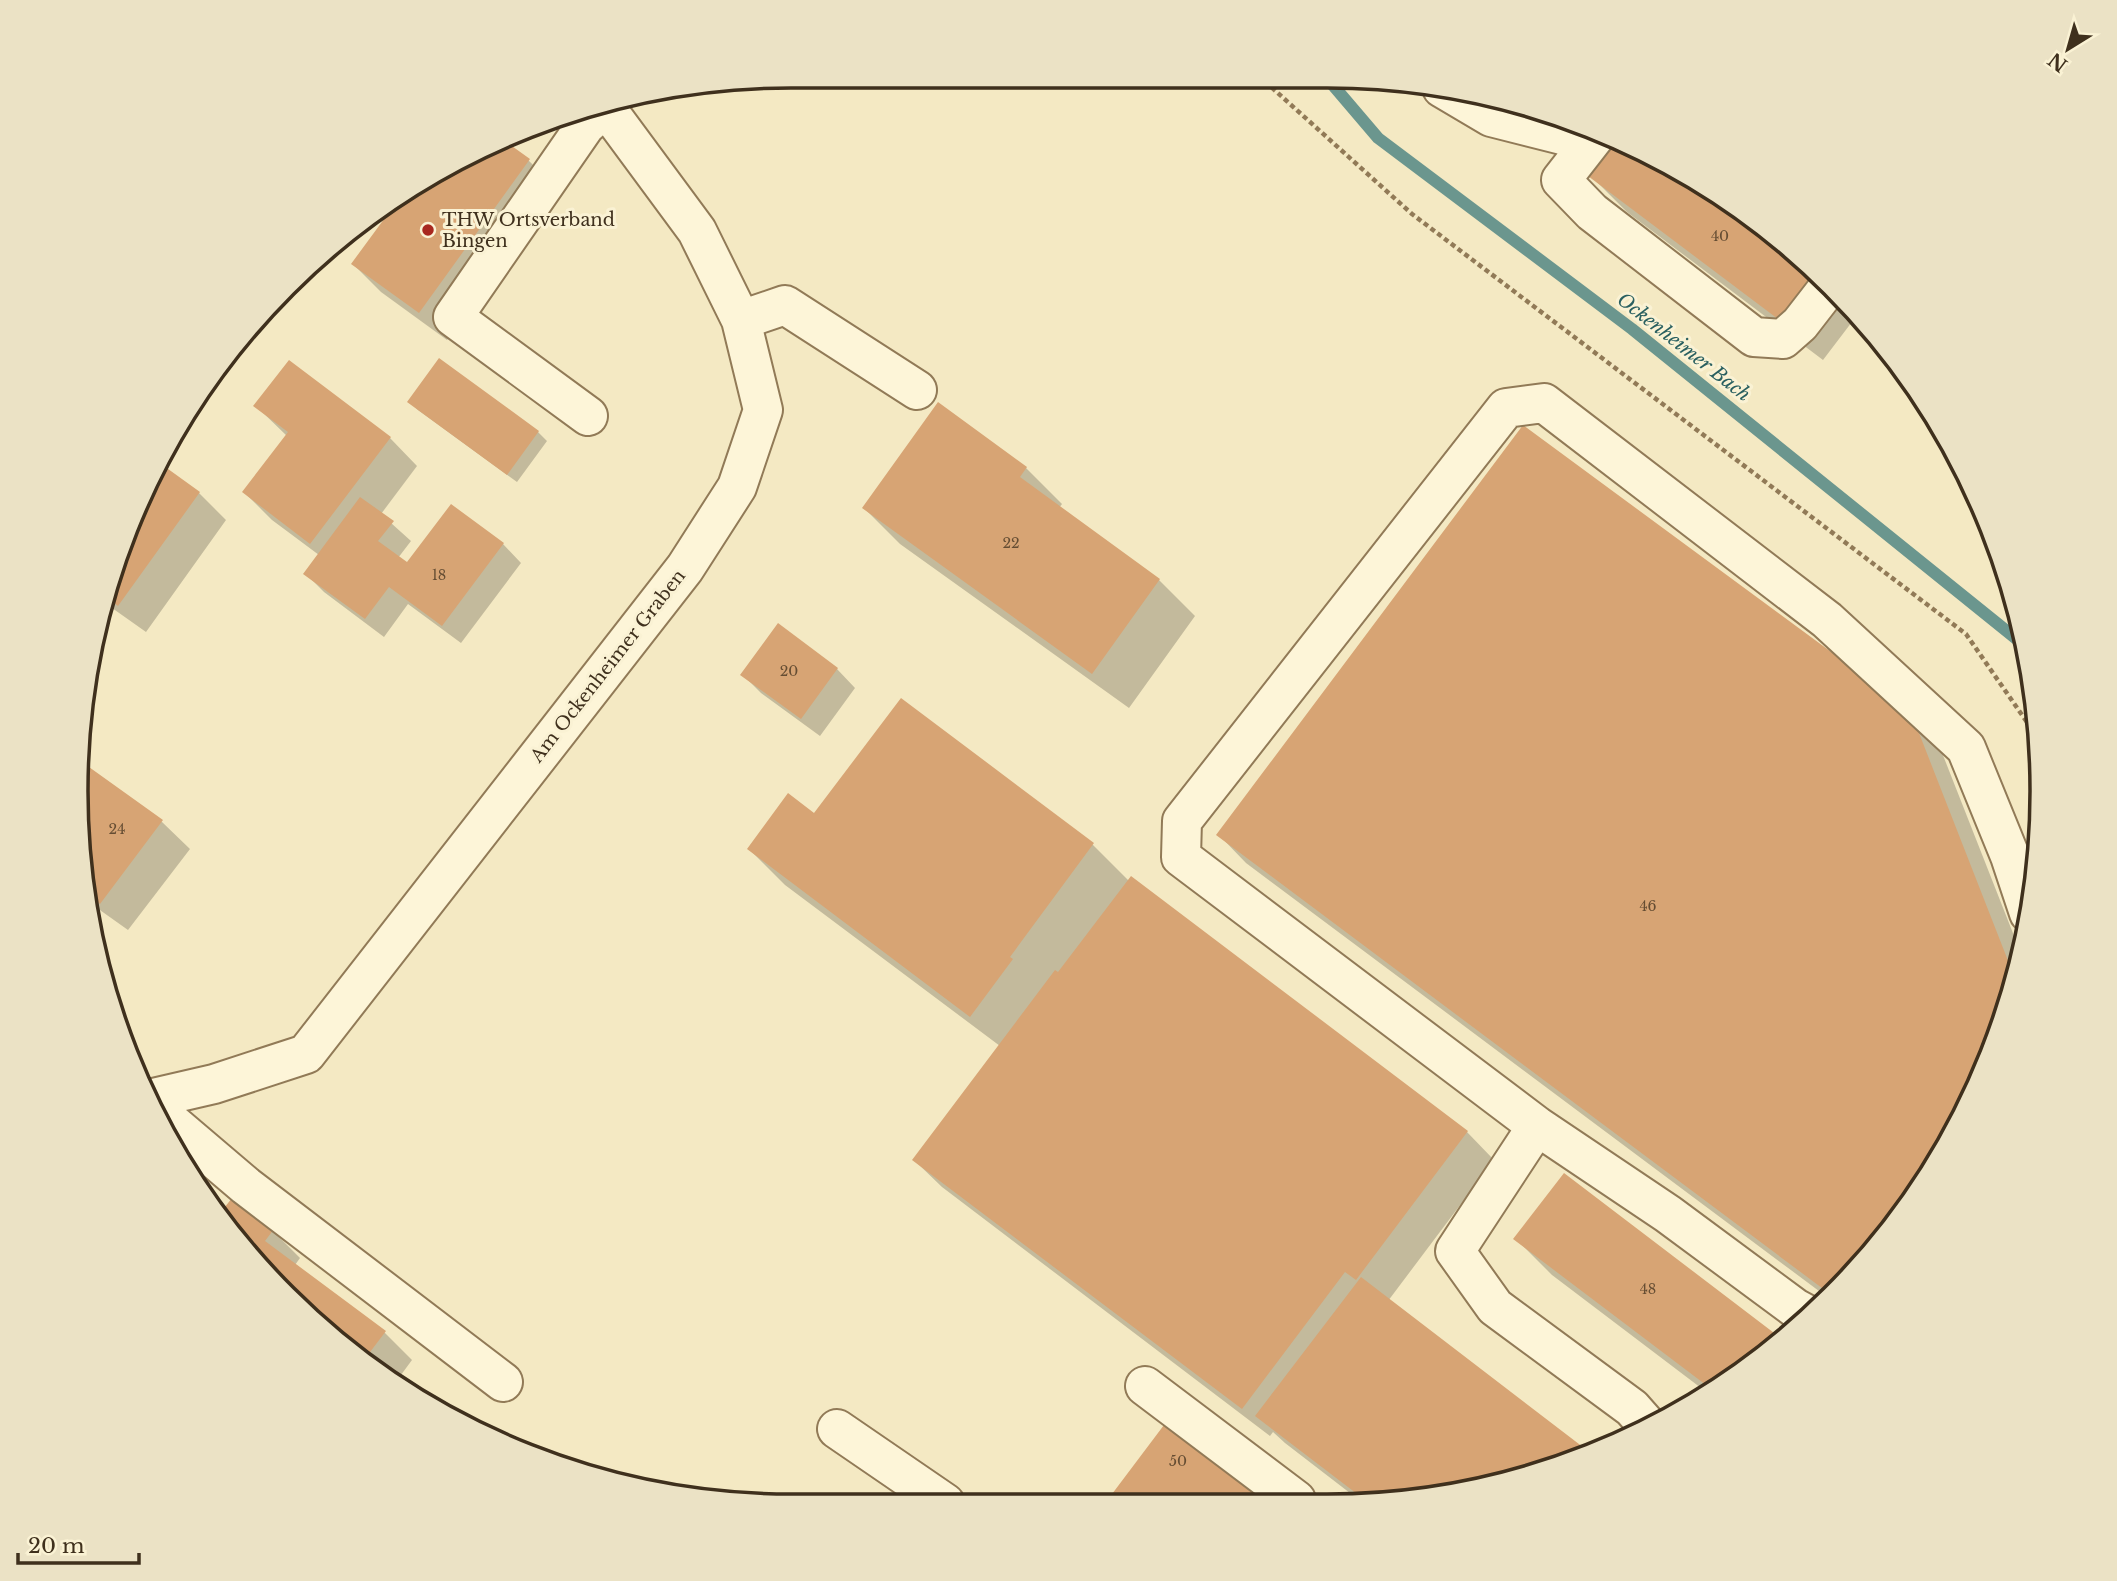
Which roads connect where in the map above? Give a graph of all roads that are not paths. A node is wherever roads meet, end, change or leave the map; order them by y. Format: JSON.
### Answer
{"nodes":[{"id":1,"x":1464,"y":101,"type":"edge"},
{"id":2,"x":609,"y":111,"type":"edge"},
{"id":3,"x":594,"y":116,"type":"edge"},
{"id":4,"x":1569,"y":131,"type":"edge"},
{"id":5,"x":1592,"y":140,"type":"edge"},
{"id":6,"x":1824,"y":293,"type":"edge"},
{"id":7,"x":741,"y":320,"type":"junction"},
{"id":8,"x":917,"y":390,"type":"dead end"},
{"id":9,"x":588,"y":416,"type":"dead end"},
{"id":10,"x":2022,"y":891,"type":"edge"},
{"id":11,"x":158,"y":1097,"type":"edge"},
{"id":12,"x":172,"y":1123,"type":"edge"},
{"id":13,"x":1537,"y":1126,"type":"junction"},
{"id":14,"x":1799,"y":1310,"type":"edge"},
{"id":15,"x":503,"y":1382,"type":"dead end"},
{"id":16,"x":1146,"y":1386,"type":"dead end"},
{"id":17,"x":1642,"y":1418,"type":"edge"},
{"id":18,"x":837,"y":1429,"type":"dead end"},
{"id":19,"x":931,"y":1494,"type":"edge"},
{"id":20,"x":1288,"y":1494,"type":"edge"}],
"edges":[{"from":1,"to":4,"type":"street"},
{"from":2,"to":7,"type":"street","name":"Am Ockenheimer Graben"},
{"from":3,"to":9,"type":"street"},
{"from":5,"to":6,"type":"street"},
{"from":7,"to":8,"type":"street"},
{"from":7,"to":11,"type":"street","name":"Am Ockenheimer Graben"},
{"from":10,"to":13,"type":"street"},
{"from":12,"to":15,"type":"street"},
{"from":13,"to":14,"type":"street"},
{"from":13,"to":17,"type":"street"},
{"from":16,"to":20,"type":"street"},
{"from":18,"to":19,"type":"street"}]}
